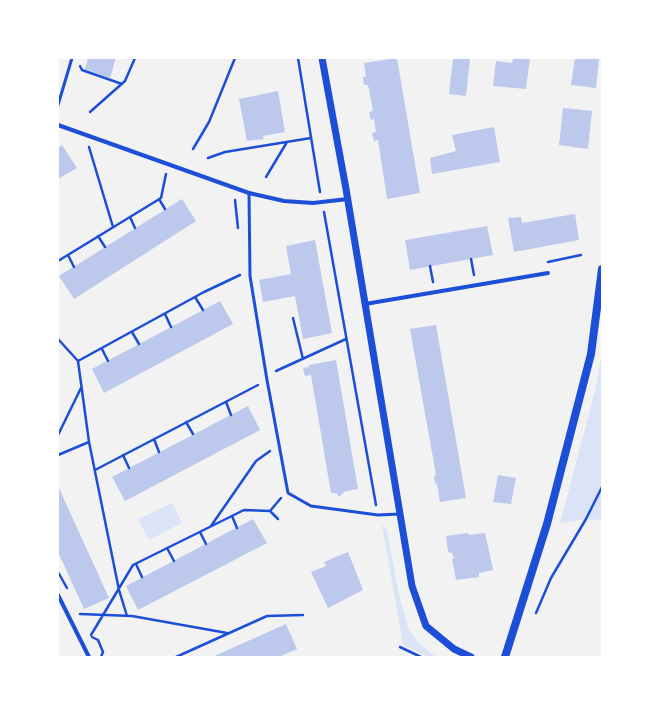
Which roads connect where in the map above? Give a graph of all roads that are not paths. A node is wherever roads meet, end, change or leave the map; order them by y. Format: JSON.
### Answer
{"nodes":[{"id":1,"x":72,"y":58,"type":"edge"},
{"id":2,"x":322,"y":58,"type":"edge"},
{"id":3,"x":58,"y":105,"type":"edge"},
{"id":4,"x":58,"y":125,"type":"edge"},
{"id":5,"x":249,"y":193,"type":"junction"},
{"id":6,"x":348,"y":200,"type":"junction"},
{"id":7,"x":602,"y":269,"type":"edge"},
{"id":8,"x":548,"y":273,"type":"dead end"},
{"id":9,"x":365,"y":304,"type":"junction"},
{"id":10,"x":401,"y":514,"type":"junction"},
{"id":11,"x":58,"y":595,"type":"edge"},
{"id":12,"x":89,"y":657,"type":"edge"},
{"id":13,"x":471,"y":657,"type":"edge"},
{"id":14,"x":505,"y":657,"type":"edge"}],
"edges":[{"from":1,"to":3,"type":"lane"},
{"from":2,"to":6,"type":"street"},
{"from":4,"to":5,"type":"street"},
{"from":5,"to":6,"type":"street"},
{"from":5,"to":10,"type":"lane"},
{"from":6,"to":9,"type":"street"},
{"from":7,"to":14,"type":"main road"},
{"from":8,"to":9,"type":"street"},
{"from":9,"to":10,"type":"street"},
{"from":10,"to":13,"type":"street"},
{"from":11,"to":12,"type":"street"}]}
